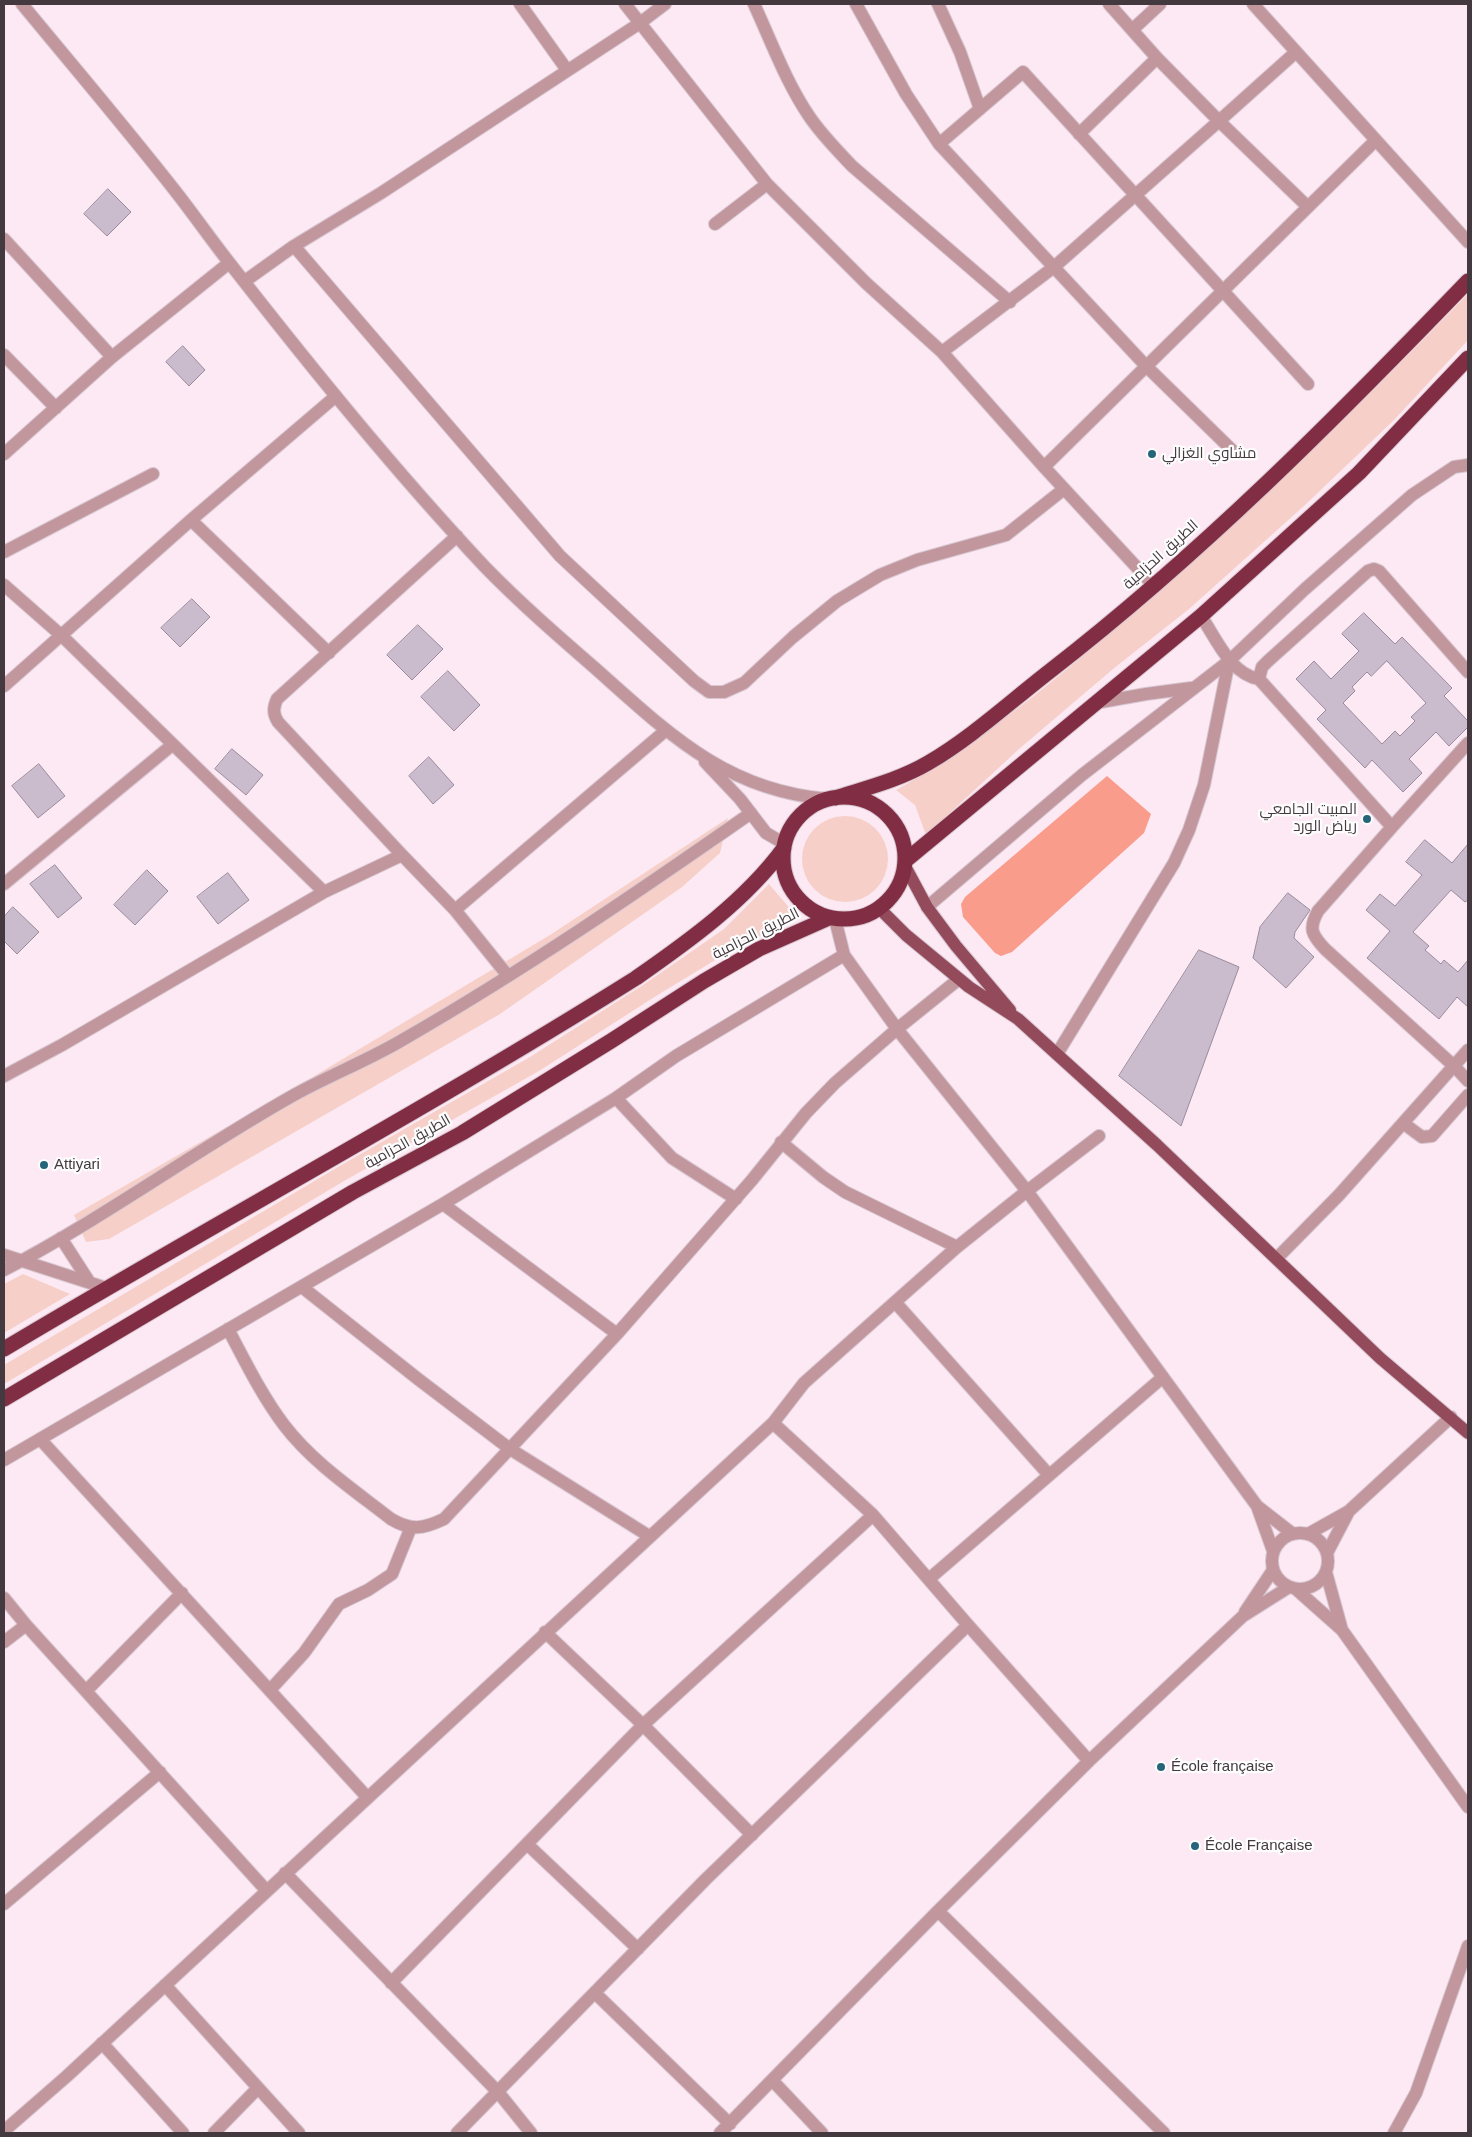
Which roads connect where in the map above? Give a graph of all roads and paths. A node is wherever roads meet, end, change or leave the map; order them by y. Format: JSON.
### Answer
{"nodes":[{"id":1,"x":22,"y":4,"type":"edge"},
{"id":2,"x":520,"y":4,"type":"edge"},
{"id":3,"x":625,"y":4,"type":"edge"},
{"id":4,"x":666,"y":4,"type":"edge"},
{"id":5,"x":754,"y":4,"type":"edge"},
{"id":6,"x":856,"y":4,"type":"edge"},
{"id":7,"x":938,"y":4,"type":"edge"},
{"id":8,"x":1109,"y":4,"type":"edge"},
{"id":9,"x":1160,"y":4,"type":"edge"},
{"id":10,"x":1258,"y":6,"type":"edge"},
{"id":11,"x":640,"y":23,"type":"junction"},
{"id":12,"x":1132,"y":30,"type":"junction"},
{"id":13,"x":1296,"y":52,"type":"junction"},
{"id":14,"x":1157,"y":58,"type":"junction"},
{"id":15,"x":567,"y":70,"type":"junction"},
{"id":16,"x":980,"y":109,"type":"junction"},
{"id":17,"x":1219,"y":121,"type":"junction"},
{"id":18,"x":1078,"y":134,"type":"junction"},
{"id":19,"x":1376,"y":140,"type":"junction"},
{"id":20,"x":939,"y":144,"type":"junction"},
{"id":21,"x":767,"y":184,"type":"junction"},
{"id":22,"x":1135,"y":196,"type":"junction"},
{"id":23,"x":1308,"y":207,"type":"junction"},
{"id":24,"x":715,"y":224,"type":"dead end"},
{"id":25,"x":4,"y":239,"type":"edge"},
{"id":26,"x":1468,"y":242,"type":"edge"},
{"id":27,"x":294,"y":246,"type":"junction"},
{"id":28,"x":229,"y":262,"type":"junction"},
{"id":29,"x":1054,"y":267,"type":"junction"},
{"id":30,"x":245,"y":281,"type":"junction"},
{"id":31,"x":1468,"y":281,"type":"edge"},
{"id":32,"x":1223,"y":290,"type":"junction"},
{"id":33,"x":1010,"y":302,"type":"junction"},
{"id":34,"x":942,"y":352,"type":"junction"},
{"id":35,"x":4,"y":355,"type":"edge"},
{"id":36,"x":112,"y":357,"type":"junction"},
{"id":37,"x":1468,"y":358,"type":"edge"},
{"id":38,"x":1146,"y":366,"type":"junction"},
{"id":39,"x":1308,"y":384,"type":"dead end"},
{"id":40,"x":336,"y":396,"type":"junction"},
{"id":41,"x":56,"y":408,"type":"junction"},
{"id":42,"x":1235,"y":453,"type":"dead end"},
{"id":43,"x":4,"y":454,"type":"edge"},
{"id":44,"x":1468,"y":465,"type":"edge"},
{"id":45,"x":1044,"y":466,"type":"junction"},
{"id":46,"x":153,"y":474,"type":"dead end"},
{"id":47,"x":1064,"y":489,"type":"junction"},
{"id":48,"x":191,"y":520,"type":"junction"},
{"id":49,"x":457,"y":536,"type":"junction"},
{"id":50,"x":4,"y":552,"type":"edge"},
{"id":51,"x":4,"y":585,"type":"edge"},
{"id":52,"x":1154,"y":586,"type":"junction"},
{"id":53,"x":1202,"y":616,"type":"junction"},
{"id":54,"x":62,"y":636,"type":"junction"},
{"id":55,"x":329,"y":653,"type":"junction"},
{"id":56,"x":1229,"y":660,"type":"junction"},
{"id":57,"x":1468,"y":672,"type":"edge"},
{"id":58,"x":1259,"y":679,"type":"junction"},
{"id":59,"x":4,"y":686,"type":"edge"},
{"id":60,"x":1191,"y":688,"type":"junction"},
{"id":61,"x":1095,"y":704,"type":"junction"},
{"id":62,"x":665,"y":730,"type":"junction"},
{"id":63,"x":1468,"y":743,"type":"edge"},
{"id":64,"x":172,"y":745,"type":"junction"},
{"id":65,"x":698,"y":755,"type":"junction"},
{"id":66,"x":831,"y":799,"type":"junction"},
{"id":67,"x":751,"y":813,"type":"junction"},
{"id":68,"x":1392,"y":827,"type":"junction"},
{"id":69,"x":784,"y":846,"type":"junction"},
{"id":70,"x":402,"y":855,"type":"junction"},
{"id":71,"x":905,"y":864,"type":"junction"},
{"id":72,"x":4,"y":884,"type":"edge"},
{"id":73,"x":324,"y":892,"type":"junction"},
{"id":74,"x":927,"y":907,"type":"junction"},
{"id":75,"x":880,"y":909,"type":"junction"},
{"id":76,"x":455,"y":910,"type":"junction"},
{"id":77,"x":832,"y":918,"type":"junction"},
{"id":78,"x":844,"y":955,"type":"junction"},
{"id":79,"x":508,"y":976,"type":"junction"},
{"id":80,"x":959,"y":979,"type":"junction"},
{"id":81,"x":1018,"y":1019,"type":"junction"},
{"id":82,"x":897,"y":1028,"type":"junction"},
{"id":83,"x":1468,"y":1050,"type":"edge"},
{"id":84,"x":1057,"y":1054,"type":"junction"},
{"id":85,"x":1454,"y":1066,"type":"junction"},
{"id":86,"x":4,"y":1076,"type":"edge"},
{"id":87,"x":1468,"y":1082,"type":"edge"},
{"id":88,"x":1468,"y":1095,"type":"edge"},
{"id":89,"x":616,"y":1098,"type":"junction"},
{"id":90,"x":1403,"y":1123,"type":"junction"},
{"id":91,"x":1099,"y":1136,"type":"dead end"},
{"id":92,"x":781,"y":1142,"type":"junction"},
{"id":93,"x":1027,"y":1191,"type":"junction"},
{"id":94,"x":736,"y":1199,"type":"junction"},
{"id":95,"x":444,"y":1204,"type":"junction"},
{"id":96,"x":61,"y":1238,"type":"junction"},
{"id":97,"x":956,"y":1247,"type":"junction"},
{"id":98,"x":4,"y":1255,"type":"edge"},
{"id":99,"x":1277,"y":1258,"type":"junction"},
{"id":100,"x":21,"y":1261,"type":"junction"},
{"id":101,"x":4,"y":1270,"type":"edge"},
{"id":102,"x":90,"y":1283,"type":"junction"},
{"id":103,"x":302,"y":1287,"type":"junction"},
{"id":104,"x":106,"y":1288,"type":"junction"},
{"id":105,"x":895,"y":1302,"type":"junction"},
{"id":106,"x":228,"y":1329,"type":"junction"},
{"id":107,"x":617,"y":1334,"type":"junction"},
{"id":108,"x":4,"y":1349,"type":"edge"},
{"id":109,"x":1163,"y":1377,"type":"junction"},
{"id":110,"x":4,"y":1399,"type":"edge"},
{"id":111,"x":1450,"y":1417,"type":"junction"},
{"id":112,"x":773,"y":1423,"type":"junction"},
{"id":113,"x":1468,"y":1433,"type":"edge"},
{"id":114,"x":40,"y":1439,"type":"junction"},
{"id":115,"x":510,"y":1448,"type":"junction"},
{"id":116,"x":4,"y":1460,"type":"edge"},
{"id":117,"x":1049,"y":1475,"type":"junction"},
{"id":118,"x":1257,"y":1506,"type":"junction"},
{"id":119,"x":1349,"y":1511,"type":"junction"},
{"id":120,"x":873,"y":1515,"type":"junction"},
{"id":121,"x":411,"y":1527,"type":"junction"},
{"id":122,"x":1293,"y":1534,"type":"junction"},
{"id":123,"x":1308,"y":1534,"type":"junction"},
{"id":124,"x":649,"y":1536,"type":"junction"},
{"id":125,"x":1273,"y":1551,"type":"junction"},
{"id":126,"x":1327,"y":1554,"type":"junction"},
{"id":127,"x":1273,"y":1570,"type":"junction"},
{"id":128,"x":1326,"y":1572,"type":"junction"},
{"id":129,"x":929,"y":1579,"type":"junction"},
{"id":130,"x":1293,"y":1589,"type":"junction"},
{"id":131,"x":182,"y":1593,"type":"junction"},
{"id":132,"x":4,"y":1598,"type":"edge"},
{"id":133,"x":1243,"y":1616,"type":"junction"},
{"id":134,"x":26,"y":1625,"type":"junction"},
{"id":135,"x":968,"y":1625,"type":"junction"},
{"id":136,"x":1342,"y":1630,"type":"junction"},
{"id":137,"x":545,"y":1632,"type":"junction"},
{"id":138,"x":4,"y":1642,"type":"edge"},
{"id":139,"x":270,"y":1690,"type":"junction"},
{"id":140,"x":86,"y":1691,"type":"junction"},
{"id":141,"x":643,"y":1725,"type":"junction"},
{"id":142,"x":1089,"y":1761,"type":"junction"},
{"id":143,"x":160,"y":1772,"type":"junction"},
{"id":144,"x":367,"y":1797,"type":"junction"},
{"id":145,"x":1468,"y":1807,"type":"edge"},
{"id":146,"x":752,"y":1835,"type":"junction"},
{"id":147,"x":527,"y":1844,"type":"junction"},
{"id":148,"x":285,"y":1873,"type":"junction"},
{"id":149,"x":266,"y":1890,"type":"junction"},
{"id":150,"x":4,"y":1904,"type":"edge"},
{"id":151,"x":938,"y":1911,"type":"junction"},
{"id":152,"x":1468,"y":1946,"type":"edge"},
{"id":153,"x":638,"y":1949,"type":"junction"},
{"id":154,"x":391,"y":1983,"type":"junction"},
{"id":155,"x":165,"y":1984,"type":"junction"},
{"id":156,"x":595,"y":1993,"type":"junction"},
{"id":157,"x":102,"y":2043,"type":"junction"},
{"id":158,"x":772,"y":2080,"type":"junction"},
{"id":159,"x":258,"y":2088,"type":"junction"},
{"id":160,"x":498,"y":2092,"type":"junction"},
{"id":161,"x":730,"y":2124,"type":"junction"},
{"id":162,"x":4,"y":2131,"type":"edge"},
{"id":163,"x":183,"y":2133,"type":"edge"},
{"id":164,"x":214,"y":2133,"type":"edge"},
{"id":165,"x":299,"y":2133,"type":"edge"},
{"id":166,"x":457,"y":2133,"type":"edge"},
{"id":167,"x":531,"y":2133,"type":"edge"},
{"id":168,"x":720,"y":2133,"type":"edge"},
{"id":169,"x":822,"y":2133,"type":"edge"},
{"id":170,"x":1164,"y":2133,"type":"edge"},
{"id":171,"x":1394,"y":2133,"type":"edge"}],
"edges":[{"from":1,"to":28,"type":"street"},
{"from":2,"to":15,"type":"street"},
{"from":3,"to":11,"type":"street"},
{"from":4,"to":11,"type":"street"},
{"from":5,"to":33,"type":"street"},
{"from":6,"to":20,"type":"street"},
{"from":7,"to":16,"type":"street"},
{"from":8,"to":12,"type":"street"},
{"from":9,"to":12,"type":"street"},
{"from":10,"to":13,"type":"street"},
{"from":11,"to":15,"type":"street"},
{"from":11,"to":21,"type":"street"},
{"from":12,"to":14,"type":"street"},
{"from":13,"to":17,"type":"street"},
{"from":13,"to":19,"type":"street"},
{"from":14,"to":17,"type":"street"},
{"from":14,"to":18,"type":"street"},
{"from":15,"to":27,"type":"street"},
{"from":16,"to":18,"type":"street"},
{"from":16,"to":20,"type":"street"},
{"from":17,"to":22,"type":"street"},
{"from":17,"to":23,"type":"street"},
{"from":18,"to":22,"type":"street"},
{"from":19,"to":23,"type":"street"},
{"from":19,"to":26,"type":"street"},
{"from":20,"to":29,"type":"street"},
{"from":21,"to":24,"type":"street"},
{"from":21,"to":34,"type":"street"},
{"from":22,"to":29,"type":"street"},
{"from":22,"to":32,"type":"street"},
{"from":23,"to":32,"type":"street"},
{"from":25,"to":36,"type":"street"},
{"from":27,"to":30,"type":"street"},
{"from":27,"to":47,"type":"street"},
{"from":28,"to":30,"type":"street"},
{"from":28,"to":36,"type":"street"},
{"from":29,"to":33,"type":"street"},
{"from":29,"to":38,"type":"street"},
{"from":30,"to":40,"type":"street"},
{"from":31,"to":52,"type":"highway","name":"الطريق الحزامية"},
{"from":32,"to":38,"type":"street"},
{"from":32,"to":39,"type":"street"},
{"from":33,"to":34,"type":"street"},
{"from":34,"to":45,"type":"street"},
{"from":35,"to":41,"type":"street"},
{"from":36,"to":41,"type":"street"},
{"from":37,"to":53,"type":"highway"},
{"from":38,"to":42,"type":"street"},
{"from":38,"to":45,"type":"street"},
{"from":40,"to":48,"type":"street"},
{"from":40,"to":49,"type":"street"},
{"from":41,"to":43,"type":"street"},
{"from":44,"to":56,"type":"street"},
{"from":45,"to":47,"type":"street"},
{"from":46,"to":50,"type":"street"},
{"from":47,"to":52,"type":"street"},
{"from":48,"to":54,"type":"street"},
{"from":48,"to":55,"type":"street"},
{"from":49,"to":55,"type":"street"},
{"from":49,"to":62,"type":"street"},
{"from":51,"to":54,"type":"street"},
{"from":52,"to":66,"type":"highway","name":"الطريق الحزامية"},
{"from":53,"to":56,"type":"street"},
{"from":53,"to":61,"type":"highway"},
{"from":54,"to":59,"type":"street"},
{"from":54,"to":64,"type":"street"},
{"from":55,"to":70,"type":"street"},
{"from":56,"to":58,"type":"street"},
{"from":56,"to":60,"type":"street"},
{"from":56,"to":84,"type":"street"},
{"from":57,"to":58,"type":"street"},
{"from":58,"to":68,"type":"street"},
{"from":60,"to":61,"type":"street"},
{"from":60,"to":74,"type":"street"},
{"from":61,"to":71,"type":"highway"},
{"from":62,"to":65,"type":"street"},
{"from":62,"to":76,"type":"street"},
{"from":63,"to":68,"type":"street"},
{"from":64,"to":72,"type":"street"},
{"from":64,"to":73,"type":"street"},
{"from":65,"to":66,"type":"street"},
{"from":65,"to":67,"type":"street"},
{"from":66,"to":69,"type":"highway","name":"الطريق الحزامية"},
{"from":66,"to":71,"type":"highway","name":"الطريق الحزامية"},
{"from":67,"to":69,"type":"street"},
{"from":67,"to":79,"type":"street"},
{"from":68,"to":85,"type":"street"},
{"from":69,"to":77,"type":"highway","name":"الطريق الحزامية"},
{"from":69,"to":104,"type":"highway","name":"الطريق الحزامية"},
{"from":70,"to":73,"type":"street"},
{"from":70,"to":76,"type":"street"},
{"from":71,"to":74,"type":"main road"},
{"from":71,"to":75,"type":"highway","name":"الطريق الحزامية"},
{"from":73,"to":86,"type":"street"},
{"from":74,"to":81,"type":"main road"},
{"from":75,"to":77,"type":"highway","name":"الطريق الحزامية"},
{"from":75,"to":80,"type":"main road"},
{"from":76,"to":79,"type":"street"},
{"from":77,"to":78,"type":"street"},
{"from":77,"to":110,"type":"highway","name":"الطريق الحزامية"},
{"from":78,"to":82,"type":"street"},
{"from":78,"to":89,"type":"street"},
{"from":79,"to":96,"type":"street"},
{"from":80,"to":81,"type":"main road"},
{"from":80,"to":82,"type":"street"},
{"from":81,"to":84,"type":"main road"},
{"from":82,"to":92,"type":"street"},
{"from":82,"to":93,"type":"street"},
{"from":83,"to":85,"type":"street"},
{"from":84,"to":99,"type":"main road"},
{"from":85,"to":87,"type":"street"},
{"from":85,"to":90,"type":"street"},
{"from":88,"to":90,"type":"street"},
{"from":89,"to":94,"type":"street"},
{"from":89,"to":95,"type":"street"},
{"from":90,"to":99,"type":"street"},
{"from":91,"to":93,"type":"street"},
{"from":92,"to":94,"type":"street"},
{"from":92,"to":97,"type":"street"},
{"from":93,"to":97,"type":"street"},
{"from":93,"to":109,"type":"street"},
{"from":94,"to":107,"type":"street"},
{"from":95,"to":103,"type":"street"},
{"from":95,"to":107,"type":"street"},
{"from":96,"to":100,"type":"street"},
{"from":96,"to":102,"type":"street"},
{"from":97,"to":105,"type":"street"},
{"from":98,"to":100,"type":"street"},
{"from":99,"to":111,"type":"main road"},
{"from":100,"to":101,"type":"street"},
{"from":100,"to":102,"type":"street"},
{"from":102,"to":104,"type":"street"},
{"from":103,"to":106,"type":"street"},
{"from":103,"to":115,"type":"street"},
{"from":104,"to":108,"type":"highway","name":"الطريق الحزامية"},
{"from":105,"to":112,"type":"street"},
{"from":105,"to":117,"type":"street"},
{"from":106,"to":114,"type":"street"},
{"from":106,"to":121,"type":"street"},
{"from":107,"to":115,"type":"street"},
{"from":109,"to":117,"type":"street"},
{"from":109,"to":118,"type":"street"},
{"from":111,"to":113,"type":"main road"},
{"from":111,"to":119,"type":"street"},
{"from":112,"to":120,"type":"street"},
{"from":112,"to":124,"type":"street"},
{"from":114,"to":116,"type":"street"},
{"from":114,"to":131,"type":"street"},
{"from":115,"to":121,"type":"street"},
{"from":115,"to":124,"type":"street"},
{"from":117,"to":129,"type":"street"},
{"from":118,"to":122,"type":"street"},
{"from":118,"to":125,"type":"street"},
{"from":119,"to":123,"type":"street"},
{"from":119,"to":126,"type":"street"},
{"from":120,"to":129,"type":"street"},
{"from":120,"to":141,"type":"street"},
{"from":121,"to":139,"type":"street"},
{"from":122,"to":123,"type":"street"},
{"from":122,"to":125,"type":"street"},
{"from":123,"to":126,"type":"street"},
{"from":124,"to":137,"type":"street"},
{"from":125,"to":127,"type":"street"},
{"from":126,"to":128,"type":"street"},
{"from":127,"to":130,"type":"street"},
{"from":127,"to":133,"type":"street"},
{"from":128,"to":130,"type":"street"},
{"from":128,"to":136,"type":"street"},
{"from":129,"to":135,"type":"street"},
{"from":130,"to":133,"type":"street"},
{"from":130,"to":136,"type":"street"},
{"from":131,"to":139,"type":"street"},
{"from":131,"to":140,"type":"street"},
{"from":132,"to":134,"type":"street"},
{"from":133,"to":142,"type":"street"},
{"from":134,"to":138,"type":"street"},
{"from":134,"to":140,"type":"street"},
{"from":135,"to":142,"type":"street"},
{"from":135,"to":146,"type":"street"},
{"from":136,"to":145,"type":"street"},
{"from":137,"to":141,"type":"street"},
{"from":137,"to":144,"type":"street"},
{"from":139,"to":144,"type":"street"},
{"from":140,"to":143,"type":"street"},
{"from":141,"to":146,"type":"street"},
{"from":141,"to":147,"type":"street"},
{"from":142,"to":151,"type":"street"},
{"from":143,"to":149,"type":"street"},
{"from":143,"to":150,"type":"street"},
{"from":144,"to":148,"type":"street"},
{"from":146,"to":153,"type":"street"},
{"from":147,"to":153,"type":"street"},
{"from":147,"to":154,"type":"street"},
{"from":148,"to":149,"type":"street"},
{"from":148,"to":154,"type":"street"},
{"from":149,"to":155,"type":"street"},
{"from":151,"to":158,"type":"street"},
{"from":151,"to":170,"type":"street"},
{"from":152,"to":171,"type":"street"},
{"from":153,"to":156,"type":"street"},
{"from":154,"to":160,"type":"street"},
{"from":155,"to":157,"type":"street"},
{"from":155,"to":159,"type":"street"},
{"from":156,"to":160,"type":"street"},
{"from":156,"to":161,"type":"street"},
{"from":157,"to":162,"type":"street"},
{"from":157,"to":163,"type":"street"},
{"from":158,"to":161,"type":"street"},
{"from":158,"to":169,"type":"street"},
{"from":159,"to":164,"type":"street"},
{"from":159,"to":165,"type":"street"},
{"from":160,"to":166,"type":"street"},
{"from":160,"to":167,"type":"street"},
{"from":161,"to":168,"type":"street"}]}
